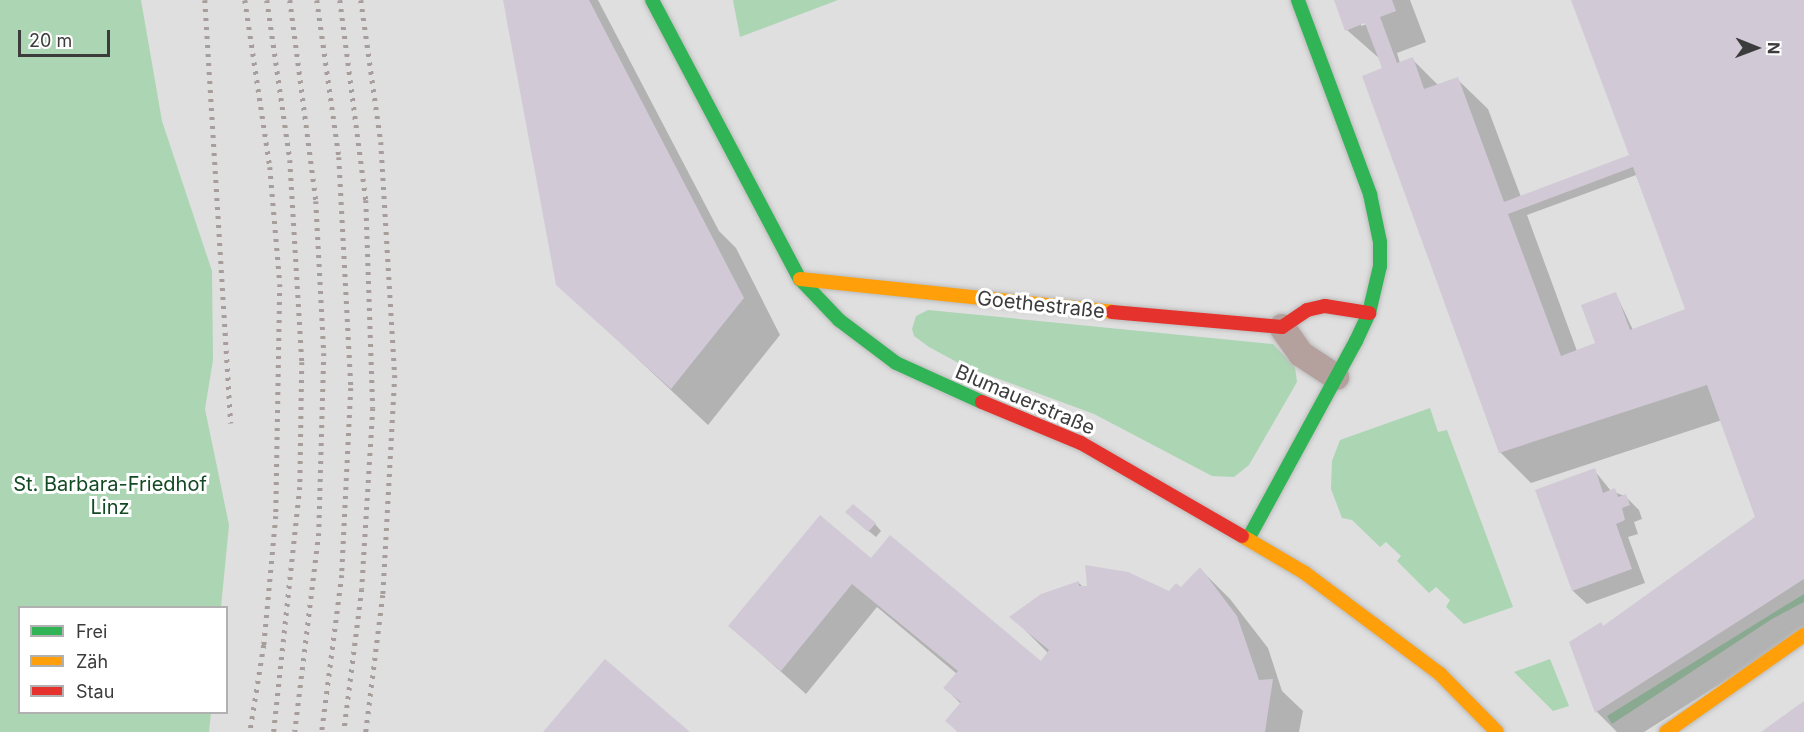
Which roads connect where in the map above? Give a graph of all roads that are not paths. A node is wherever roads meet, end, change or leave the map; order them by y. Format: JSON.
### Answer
{"nodes":[{"id":1,"x":652,"y":0,"type":"edge"},
{"id":2,"x":1298,"y":0,"type":"edge"},
{"id":3,"x":800,"y":279,"type":"junction"},
{"id":4,"x":1369,"y":313,"type":"junction"},
{"id":5,"x":1282,"y":327,"type":"junction"},
{"id":6,"x":1336,"y":377,"type":"junction"},
{"id":7,"x":1248,"y":539,"type":"junction"},
{"id":8,"x":1804,"y":635,"type":"edge"},
{"id":9,"x":1497,"y":732,"type":"edge"},
{"id":10,"x":1666,"y":732,"type":"edge"}],
"edges":[{"from":1,"to":3,"type":"main road","name":"Blumauerstraße"},
{"from":2,"to":4,"type":"main road"},
{"from":3,"to":5,"type":"main road","name":"Goethestraße"},
{"from":3,"to":7,"type":"main road","name":"Blumauerstraße"},
{"from":4,"to":5,"type":"main road"},
{"from":4,"to":6,"type":"main road"},
{"from":5,"to":6,"type":"street"},
{"from":6,"to":7,"type":"main road"},
{"from":7,"to":9,"type":"main road","name":"Blumauerstraße"},
{"from":8,"to":10,"type":"main road"}]}
